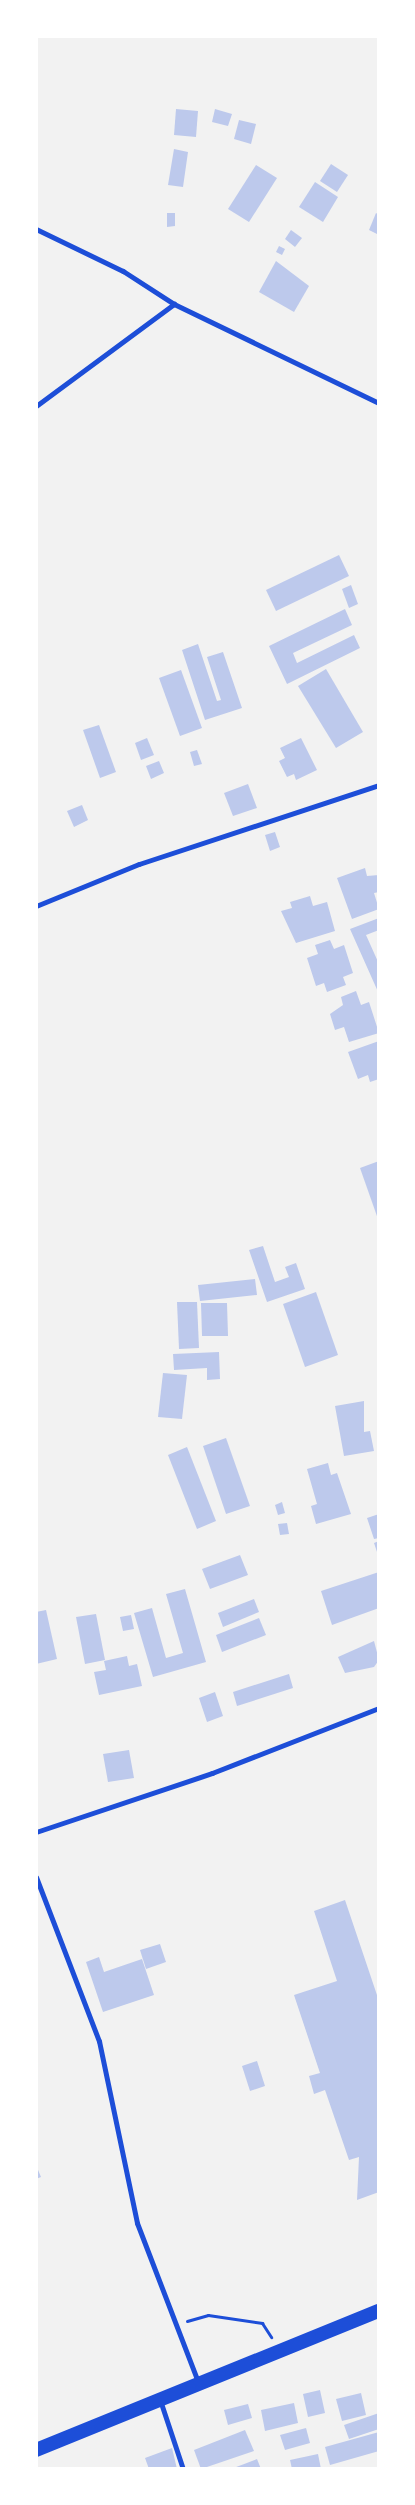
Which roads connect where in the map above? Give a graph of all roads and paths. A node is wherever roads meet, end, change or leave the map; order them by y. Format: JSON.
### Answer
{"nodes":[{"id":1,"x":36,"y":230,"type":"edge"},
{"id":2,"x":174,"y":304,"type":"junction"},
{"id":3,"x":379,"y":403,"type":"edge"},
{"id":4,"x":36,"y":406,"type":"edge"},
{"id":5,"x":379,"y":785,"type":"edge"},
{"id":6,"x":36,"y":906,"type":"edge"},
{"id":7,"x":379,"y":1708,"type":"edge"},
{"id":8,"x":36,"y":1832,"type":"edge"},
{"id":9,"x":36,"y":1877,"type":"edge"},
{"id":10,"x":379,"y":2311,"type":"edge"},
{"id":11,"x":178,"y":2323,"type":"junction"},
{"id":12,"x":280,"y":2353,"type":"junction"},
{"id":13,"x":199,"y":2383,"type":"junction"},
{"id":14,"x":160,"y":2399,"type":"junction"},
{"id":15,"x":36,"y":2450,"type":"edge"},
{"id":16,"x":183,"y":2469,"type":"edge"}],
"edges":[{"from":1,"to":2,"type":"street"},
{"from":2,"to":3,"type":"street"},
{"from":2,"to":4,"type":"street"},
{"from":5,"to":6,"type":"street"},
{"from":7,"to":8,"type":"street"},
{"from":9,"to":11,"type":"street"},
{"from":10,"to":12,"type":"highway"},
{"from":11,"to":12,"type":"path"},
{"from":11,"to":13,"type":"street"},
{"from":12,"to":13,"type":"highway"},
{"from":13,"to":14,"type":"highway"},
{"from":14,"to":15,"type":"highway"},
{"from":14,"to":16,"type":"street"}]}
